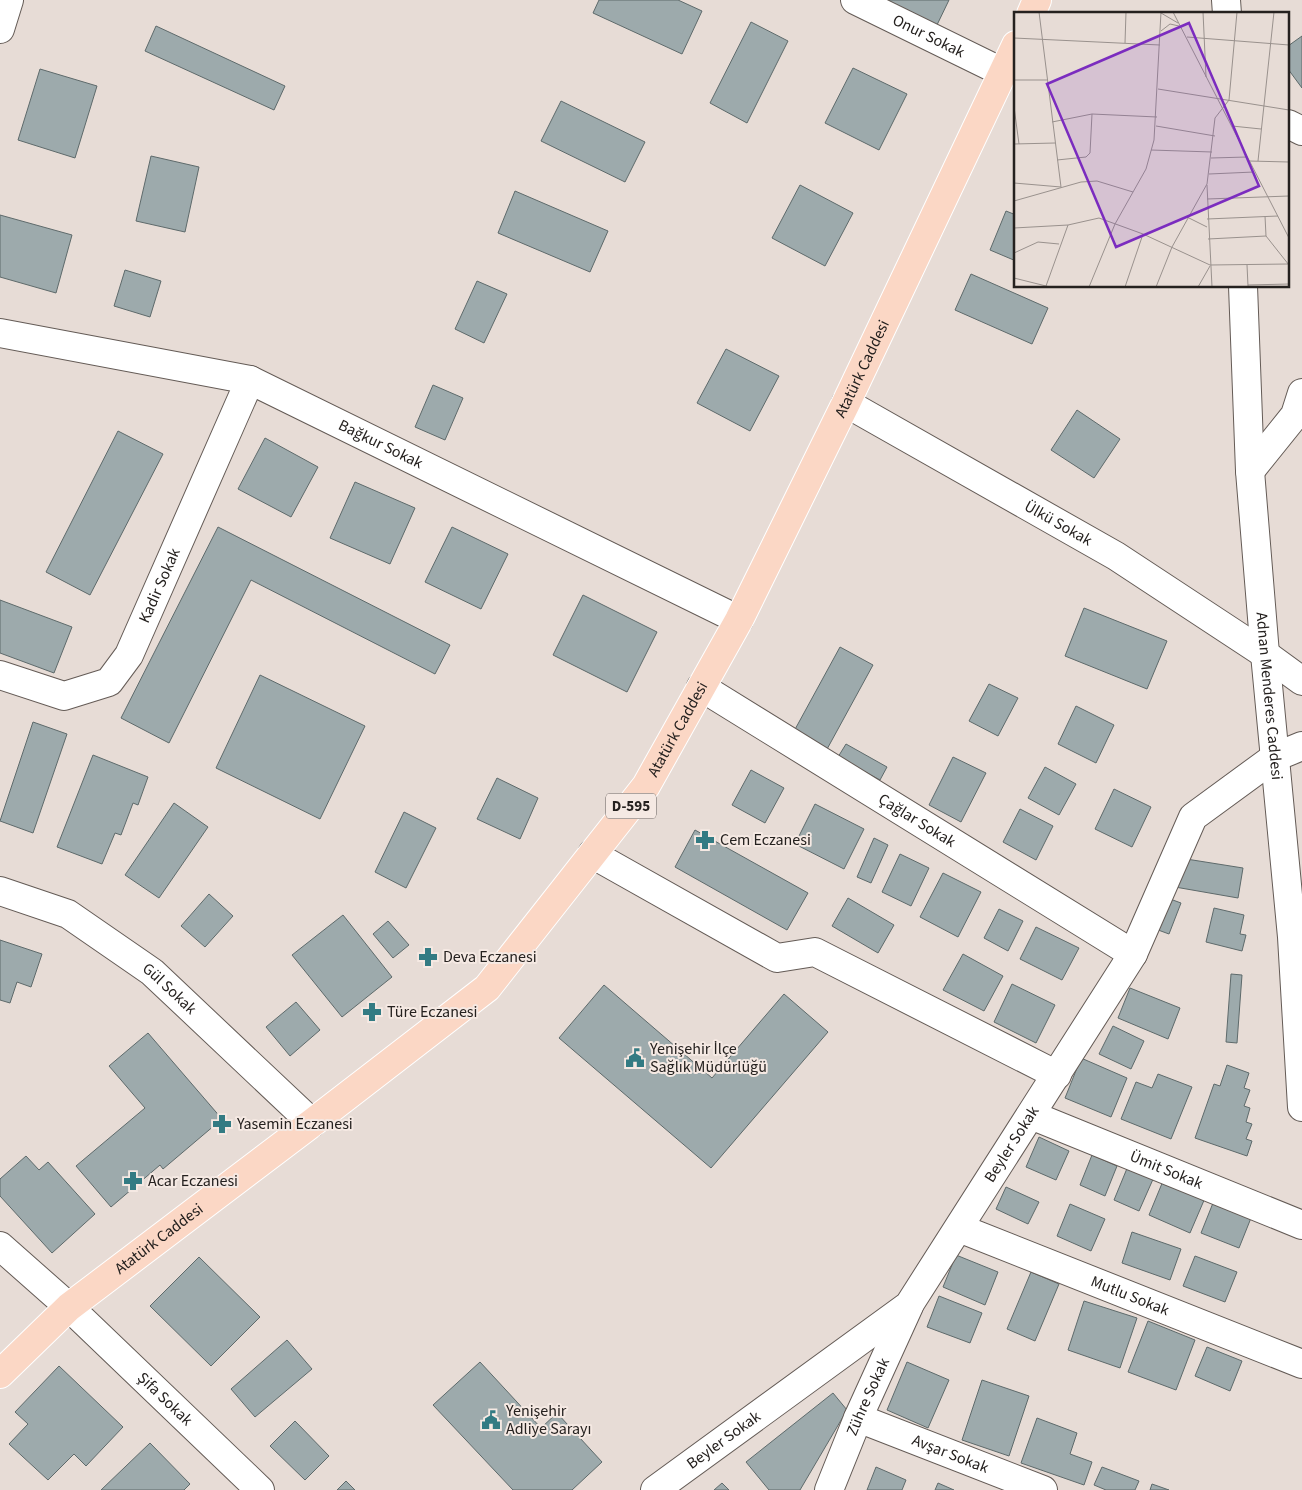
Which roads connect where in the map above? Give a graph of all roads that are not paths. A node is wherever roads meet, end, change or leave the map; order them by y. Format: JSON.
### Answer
{"nodes":[{"id":1,"x":9,"y":0,"type":"edge"},
{"id":2,"x":855,"y":0,"type":"edge"},
{"id":3,"x":1037,"y":0,"type":"edge"},
{"id":4,"x":1031,"y":12,"type":"edge"},
{"id":5,"x":0,"y":29,"type":"edge"},
{"id":6,"x":1014,"y":49,"type":"edge"},
{"id":7,"x":1002,"y":72,"type":"junction"},
{"id":8,"x":1290,"y":125,"type":"edge"},
{"id":9,"x":1302,"y":131,"type":"edge"},
{"id":10,"x":1243,"y":288,"type":"edge"},
{"id":11,"x":0,"y":333,"type":"edge"},
{"id":12,"x":250,"y":380,"type":"junction"},
{"id":13,"x":1302,"y":393,"type":"edge"},
{"id":14,"x":846,"y":403,"type":"junction"},
{"id":15,"x":1250,"y":470,"type":"junction"},
{"id":16,"x":739,"y":620,"type":"junction"},
{"id":17,"x":1265,"y":654,"type":"junction"},
{"id":18,"x":0,"y":675,"type":"edge"},
{"id":19,"x":1302,"y":681,"type":"edge"},
{"id":20,"x":701,"y":687,"type":"junction"},
{"id":21,"x":1302,"y":746,"type":"edge"},
{"id":22,"x":1275,"y":757,"type":"junction"},
{"id":23,"x":592,"y":854,"type":"junction"},
{"id":24,"x":0,"y":891,"type":"edge"},
{"id":25,"x":1297,"y":940,"type":"edge"},
{"id":26,"x":1133,"y":954,"type":"junction"},
{"id":27,"x":1057,"y":1075,"type":"junction"},
{"id":28,"x":1302,"y":1107,"type":"edge"},
{"id":29,"x":1030,"y":1115,"type":"junction"},
{"id":30,"x":312,"y":1123,"type":"junction"},
{"id":31,"x":1302,"y":1225,"type":"edge"},
{"id":32,"x":959,"y":1228,"type":"junction"},
{"id":33,"x":0,"y":1246,"type":"edge"},
{"id":34,"x":909,"y":1305,"type":"junction"},
{"id":35,"x":69,"y":1307,"type":"junction"},
{"id":36,"x":1302,"y":1364,"type":"edge"},
{"id":37,"x":0,"y":1374,"type":"edge"},
{"id":38,"x":858,"y":1418,"type":"junction"},
{"id":39,"x":252,"y":1487,"type":"edge"},
{"id":40,"x":655,"y":1490,"type":"edge"},
{"id":41,"x":829,"y":1490,"type":"edge"},
{"id":42,"x":1043,"y":1490,"type":"edge"}],
"edges":[{"from":1,"to":5,"type":"street"},
{"from":2,"to":7,"type":"street","name":"Onur Sokak"},
{"from":3,"to":4,"type":"main road"},
{"from":6,"to":7,"type":"main road","name":"Atatürk Caddesi","number":"D-595"},
{"from":7,"to":14,"type":"main road","name":"Atatürk Caddesi","number":"D-595"},
{"from":8,"to":9,"type":"street"},
{"from":10,"to":15,"type":"street","name":"Adnan Menderes Caddesi"},
{"from":11,"to":12,"type":"street","name":"Bağkur Sokak"},
{"from":12,"to":16,"type":"street","name":"Bağkur Sokak"},
{"from":12,"to":18,"type":"street","name":"Kadir Sokak"},
{"from":13,"to":15,"type":"street"},
{"from":14,"to":16,"type":"main road","name":"Atatürk Caddesi","number":"D-595"},
{"from":14,"to":17,"type":"street","name":"Ülkü Sokak"},
{"from":15,"to":17,"type":"street","name":"Adnan Menderes Caddesi"},
{"from":16,"to":20,"type":"main road","name":"Atatürk Caddesi","number":"D-595"},
{"from":17,"to":19,"type":"street","name":"Ülkü Sokak"},
{"from":17,"to":22,"type":"street","name":"Adnan Menderes Caddesi"},
{"from":20,"to":23,"type":"main road","name":"Atatürk Caddesi","number":"D-595"},
{"from":20,"to":26,"type":"street","name":"Çağlar Sokak"},
{"from":21,"to":22,"type":"street","name":"Beyler Sokak"},
{"from":22,"to":25,"type":"street","name":"Adnan Menderes Caddesi"},
{"from":22,"to":26,"type":"street","name":"Beyler Sokak"},
{"from":23,"to":27,"type":"street"},
{"from":23,"to":30,"type":"main road","name":"Atatürk Caddesi","number":"D-595"},
{"from":24,"to":30,"type":"street","name":"Gül Sokak"},
{"from":25,"to":28,"type":"street","name":"Adnan Menderes Caddesi"},
{"from":26,"to":27,"type":"street","name":"Beyler Sokak"},
{"from":27,"to":29,"type":"street","name":"Beyler Sokak"},
{"from":29,"to":31,"type":"street","name":"Ümit Sokak"},
{"from":29,"to":32,"type":"street","name":"Beyler Sokak"},
{"from":30,"to":35,"type":"main road","name":"Atatürk Caddesi","number":"D-595"},
{"from":32,"to":34,"type":"street","name":"Beyler Sokak"},
{"from":32,"to":36,"type":"street","name":"Mutlu Sokak"},
{"from":33,"to":35,"type":"street","name":"Şifa Sokak"},
{"from":34,"to":38,"type":"street","name":"Zühre Sokak"},
{"from":34,"to":40,"type":"street","name":"Beyler Sokak"},
{"from":35,"to":37,"type":"main road","name":"Atatürk Caddesi","number":"D-595"},
{"from":35,"to":39,"type":"street","name":"Şifa Sokak"},
{"from":38,"to":41,"type":"street","name":"Zühre Sokak"},
{"from":38,"to":42,"type":"street","name":"Avşar Sokak"}]}
